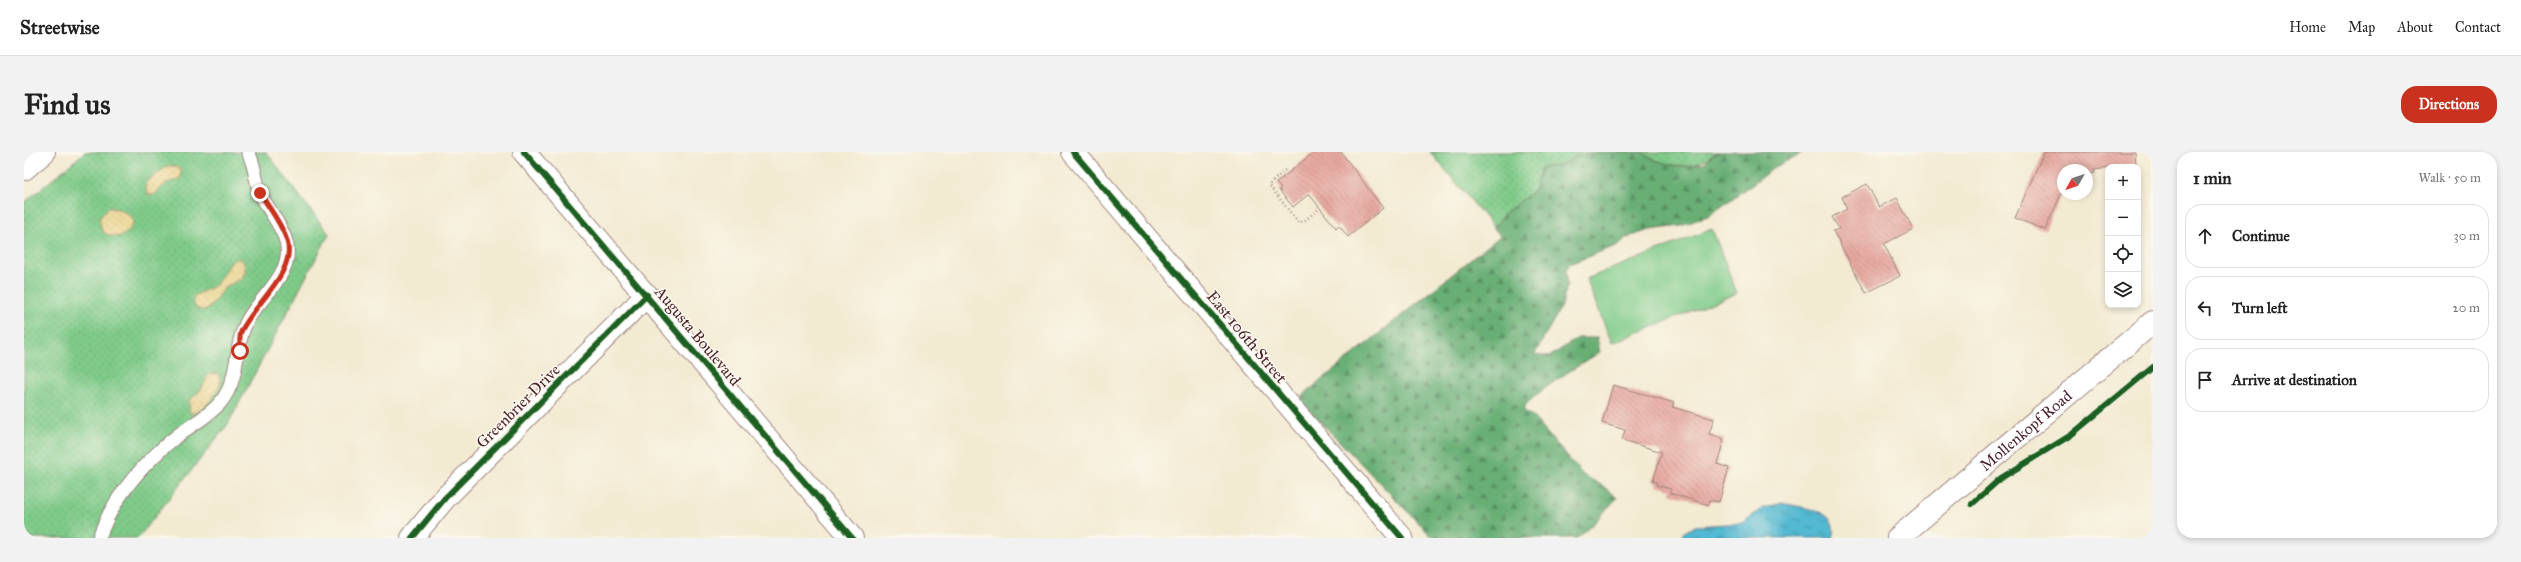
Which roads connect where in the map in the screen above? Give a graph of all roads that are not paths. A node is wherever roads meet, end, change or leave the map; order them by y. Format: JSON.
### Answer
{"nodes":[{"id":1,"x":44,"y":152,"type":"edge"},
{"id":2,"x":248,"y":152,"type":"edge"},
{"id":3,"x":524,"y":152,"type":"edge"},
{"id":4,"x":1073,"y":152,"type":"edge"},
{"id":5,"x":24,"y":169,"type":"edge"},
{"id":6,"x":647,"y":295,"type":"junction"},
{"id":7,"x":2153,"y":322,"type":"edge"},
{"id":8,"x":99,"y":538,"type":"edge"},
{"id":9,"x":412,"y":538,"type":"edge"},
{"id":10,"x":852,"y":538,"type":"edge"},
{"id":11,"x":1402,"y":538,"type":"edge"},
{"id":12,"x":1898,"y":538,"type":"edge"}],
"edges":[{"from":1,"to":5,"type":"street"},
{"from":2,"to":8,"type":"lane"},
{"from":3,"to":6,"type":"street","name":"Augusta Boulevard"},
{"from":4,"to":11,"type":"street","name":"East 106th Street"},
{"from":6,"to":9,"type":"street","name":"Greenbrier Drive"},
{"from":6,"to":10,"type":"street","name":"Augusta Boulevard"},
{"from":7,"to":12,"type":"street","name":"Mollenkopf Road"}]}
